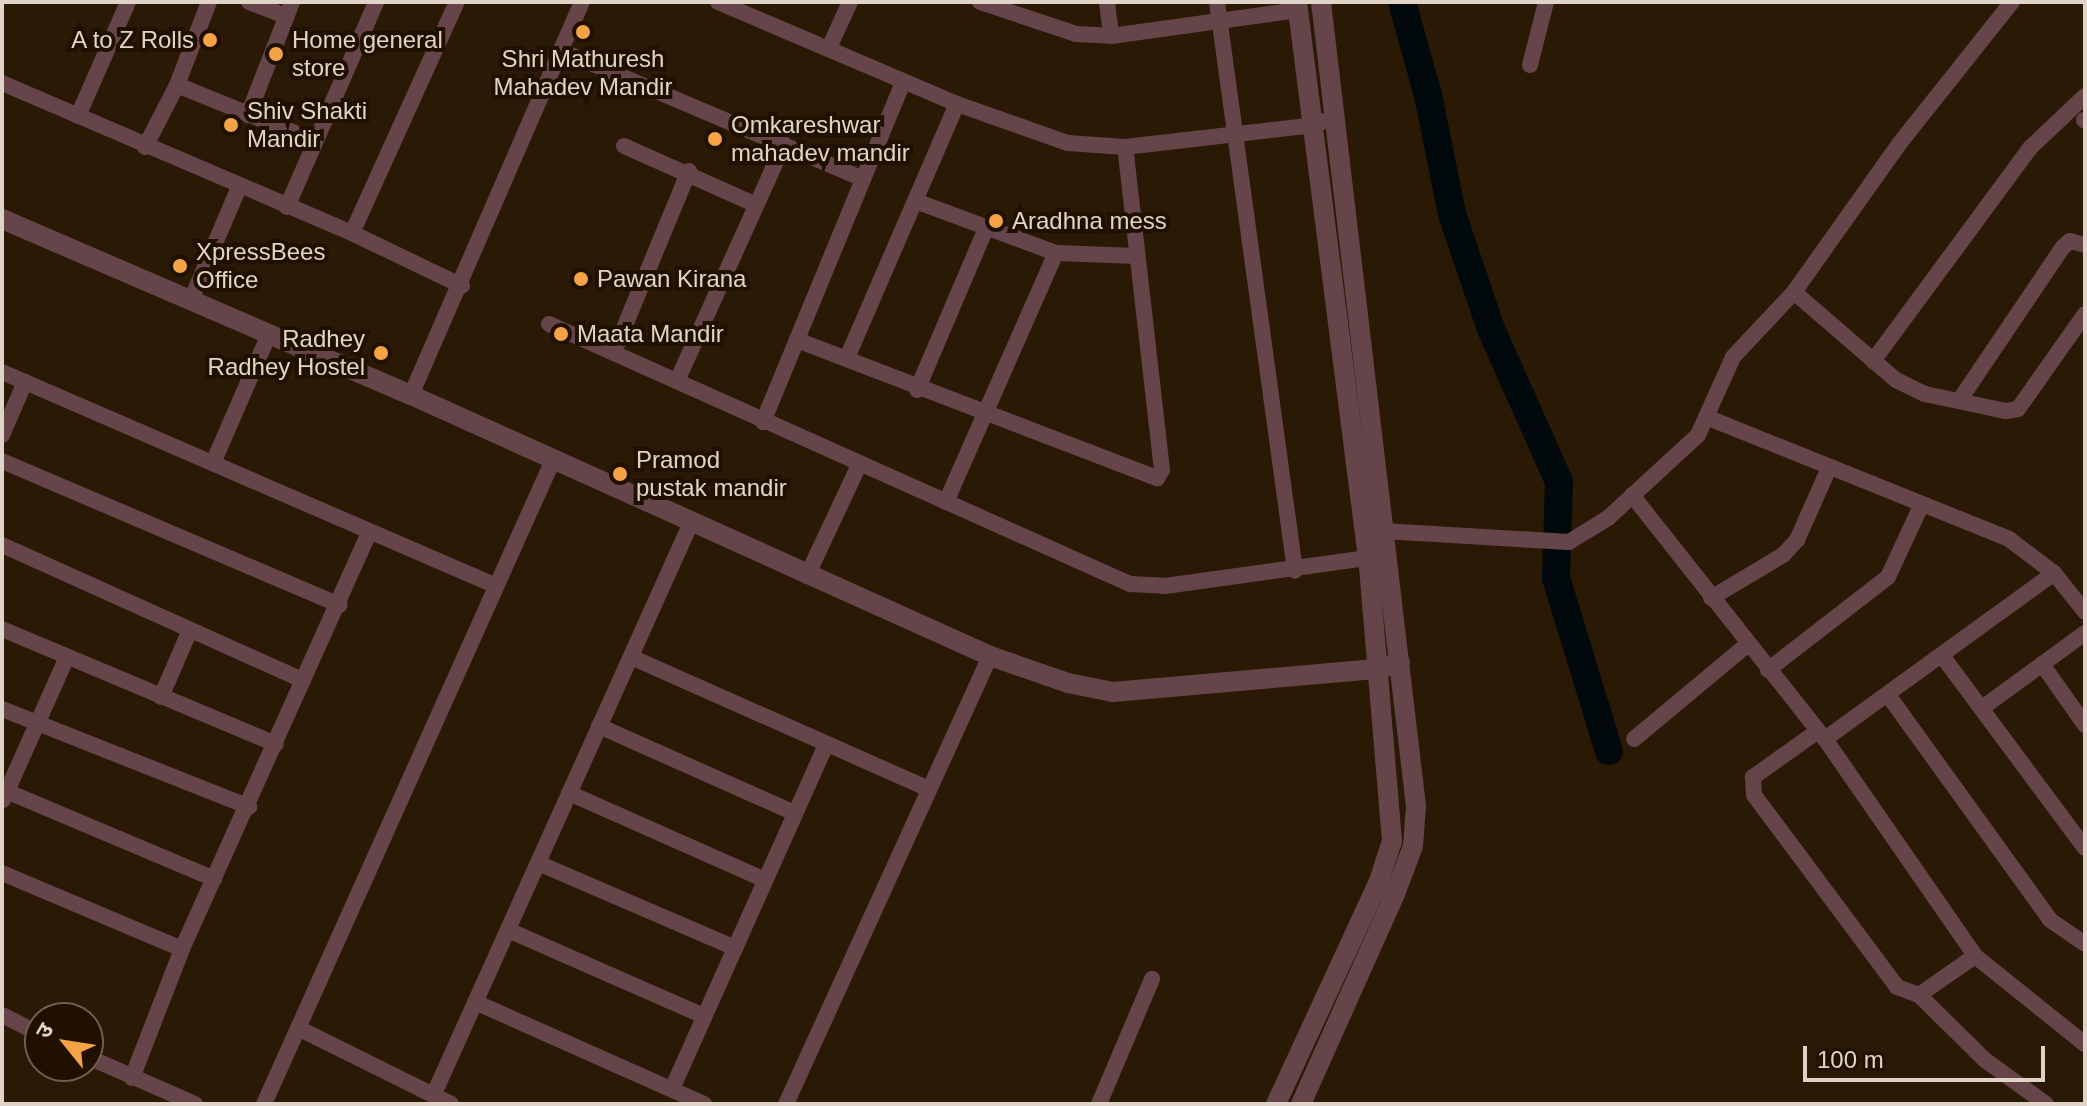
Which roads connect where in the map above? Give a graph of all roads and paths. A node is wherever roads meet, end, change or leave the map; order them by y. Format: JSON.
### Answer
{"nodes":[{"id":1,"x":128,"y":2,"type":"edge"},
{"id":2,"x":209,"y":2,"type":"edge"},
{"id":3,"x":249,"y":2,"type":"edge"},
{"id":4,"x":376,"y":2,"type":"edge"},
{"id":5,"x":457,"y":2,"type":"edge"},
{"id":6,"x":582,"y":2,"type":"edge"},
{"id":7,"x":718,"y":2,"type":"edge"},
{"id":8,"x":850,"y":2,"type":"edge"},
{"id":9,"x":980,"y":2,"type":"edge"},
{"id":10,"x":1107,"y":2,"type":"edge"},
{"id":11,"x":1217,"y":2,"type":"edge"},
{"id":12,"x":1321,"y":2,"type":"edge"},
{"id":13,"x":1546,"y":2,"type":"edge"},
{"id":14,"x":2012,"y":2,"type":"edge"},
{"id":15,"x":1298,"y":6,"type":"edge"},
{"id":16,"x":744,"y":7,"type":"edge"},
{"id":17,"x":289,"y":9,"type":"edge"},
{"id":18,"x":1218,"y":20,"type":"junction"},
{"id":19,"x":1111,"y":36,"type":"junction"},
{"id":20,"x":829,"y":48,"type":"junction"},
{"id":21,"x":562,"y":51,"type":"junction"},
{"id":22,"x":1530,"y":65,"type":"dead end"},
{"id":23,"x":903,"y":82,"type":"junction"},
{"id":24,"x":2,"y":83,"type":"edge"},
{"id":25,"x":177,"y":85,"type":"junction"},
{"id":26,"x":2085,"y":96,"type":"edge"},
{"id":27,"x":957,"y":104,"type":"junction"},
{"id":28,"x":248,"y":115,"type":"junction"},
{"id":29,"x":78,"y":116,"type":"junction"},
{"id":30,"x":1335,"y":117,"type":"junction"},
{"id":31,"x":1314,"y":125,"type":"junction"},
{"id":32,"x":1234,"y":132,"type":"junction"},
{"id":33,"x":315,"y":141,"type":"junction"},
{"id":34,"x":784,"y":144,"type":"junction"},
{"id":35,"x":624,"y":146,"type":"dead end"},
{"id":36,"x":145,"y":147,"type":"junction"},
{"id":37,"x":1125,"y":147,"type":"junction"},
{"id":38,"x":689,"y":171,"type":"junction"},
{"id":39,"x":863,"y":179,"type":"junction"},
{"id":40,"x":239,"y":187,"type":"junction"},
{"id":41,"x":918,"y":202,"type":"junction"},
{"id":42,"x":754,"y":204,"type":"junction"},
{"id":43,"x":287,"y":207,"type":"junction"},
{"id":44,"x":2,"y":219,"type":"edge"},
{"id":45,"x":986,"y":228,"type":"junction"},
{"id":46,"x":352,"y":233,"type":"junction"},
{"id":47,"x":2085,"y":245,"type":"edge"},
{"id":48,"x":1056,"y":253,"type":"junction"},
{"id":49,"x":1137,"y":256,"type":"junction"},
{"id":50,"x":462,"y":286,"type":"junction"},
{"id":51,"x":1794,"y":292,"type":"junction"},
{"id":52,"x":191,"y":300,"type":"junction"},
{"id":53,"x":2084,"y":317,"type":"edge"},
{"id":54,"x":549,"y":324,"type":"dead end"},
{"id":55,"x":269,"y":334,"type":"junction"},
{"id":56,"x":797,"y":340,"type":"junction"},
{"id":57,"x":614,"y":352,"type":"junction"},
{"id":58,"x":847,"y":358,"type":"junction"},
{"id":59,"x":1873,"y":361,"type":"junction"},
{"id":60,"x":2,"y":372,"type":"edge"},
{"id":61,"x":677,"y":381,"type":"junction"},
{"id":62,"x":25,"y":382,"type":"junction"},
{"id":63,"x":917,"y":390,"type":"junction"},
{"id":64,"x":411,"y":395,"type":"junction"},
{"id":65,"x":1959,"y":401,"type":"junction"},
{"id":66,"x":988,"y":415,"type":"junction"},
{"id":67,"x":1706,"y":417,"type":"junction"},
{"id":68,"x":763,"y":422,"type":"junction"},
{"id":69,"x":2,"y":435,"type":"edge"},
{"id":70,"x":553,"y":460,"type":"junction"},
{"id":71,"x":2,"y":461,"type":"edge"},
{"id":72,"x":213,"y":463,"type":"junction"},
{"id":73,"x":859,"y":465,"type":"junction"},
{"id":74,"x":1829,"y":468,"type":"junction"},
{"id":75,"x":1632,"y":495,"type":"junction"},
{"id":76,"x":946,"y":502,"type":"junction"},
{"id":77,"x":1921,"y":506,"type":"junction"},
{"id":78,"x":690,"y":525,"type":"junction"},
{"id":79,"x":1383,"y":531,"type":"junction"},
{"id":80,"x":368,"y":535,"type":"junction"},
{"id":81,"x":2,"y":545,"type":"edge"},
{"id":82,"x":1368,"y":558,"type":"junction"},
{"id":83,"x":1295,"y":571,"type":"junction"},
{"id":84,"x":2054,"y":573,"type":"junction"},
{"id":85,"x":807,"y":576,"type":"junction"},
{"id":86,"x":494,"y":585,"type":"junction"},
{"id":87,"x":1711,"y":598,"type":"junction"},
{"id":88,"x":340,"y":605,"type":"junction"},
{"id":89,"x":2085,"y":612,"type":"edge"},
{"id":90,"x":2,"y":629,"type":"edge"},
{"id":91,"x":190,"y":630,"type":"junction"},
{"id":92,"x":2085,"y":633,"type":"edge"},
{"id":93,"x":1748,"y":644,"type":"junction"},
{"id":94,"x":990,"y":656,"type":"junction"},
{"id":95,"x":631,"y":657,"type":"junction"},
{"id":96,"x":1943,"y":657,"type":"junction"},
{"id":97,"x":66,"y":659,"type":"junction"},
{"id":98,"x":1400,"y":662,"type":"junction"},
{"id":99,"x":2042,"y":664,"type":"junction"},
{"id":100,"x":1378,"y":669,"type":"junction"},
{"id":101,"x":1768,"y":670,"type":"junction"},
{"id":102,"x":303,"y":680,"type":"junction"},
{"id":103,"x":1888,"y":695,"type":"junction"},
{"id":104,"x":161,"y":697,"type":"junction"},
{"id":105,"x":1982,"y":708,"type":"junction"},
{"id":106,"x":2,"y":709,"type":"edge"},
{"id":107,"x":35,"y":725,"type":"junction"},
{"id":108,"x":2085,"y":725,"type":"edge"},
{"id":109,"x":599,"y":726,"type":"junction"},
{"id":110,"x":1822,"y":735,"type":"junction"},
{"id":111,"x":1634,"y":739,"type":"dead end"},
{"id":112,"x":276,"y":744,"type":"junction"},
{"id":113,"x":826,"y":744,"type":"junction"},
{"id":114,"x":929,"y":789,"type":"junction"},
{"id":115,"x":569,"y":793,"type":"junction"},
{"id":116,"x":4,"y":796,"type":"edge"},
{"id":117,"x":249,"y":807,"type":"junction"},
{"id":118,"x":794,"y":813,"type":"junction"},
{"id":119,"x":2085,"y":848,"type":"edge"},
{"id":120,"x":538,"y":863,"type":"junction"},
{"id":121,"x":2,"y":873,"type":"edge"},
{"id":122,"x":214,"y":879,"type":"junction"},
{"id":123,"x":765,"y":880,"type":"junction"},
{"id":124,"x":508,"y":930,"type":"junction"},
{"id":125,"x":2085,"y":944,"type":"edge"},
{"id":126,"x":735,"y":948,"type":"junction"},
{"id":127,"x":182,"y":949,"type":"junction"},
{"id":128,"x":1975,"y":956,"type":"junction"},
{"id":129,"x":1152,"y":979,"type":"dead end"},
{"id":130,"x":1919,"y":995,"type":"junction"},
{"id":131,"x":475,"y":1002,"type":"junction"},
{"id":132,"x":2,"y":1015,"type":"edge"},
{"id":133,"x":704,"y":1016,"type":"junction"},
{"id":134,"x":24,"y":1026,"type":"edge"},
{"id":135,"x":298,"y":1028,"type":"junction"},
{"id":136,"x":2085,"y":1044,"type":"edge"},
{"id":137,"x":104,"y":1065,"type":"edge"},
{"id":138,"x":132,"y":1078,"type":"junction"},
{"id":139,"x":672,"y":1089,"type":"junction"},
{"id":140,"x":433,"y":1096,"type":"junction"},
{"id":141,"x":168,"y":1099,"type":"edge"},
{"id":142,"x":195,"y":1104,"type":"edge"},
{"id":143,"x":264,"y":1104,"type":"edge"},
{"id":144,"x":451,"y":1104,"type":"edge"},
{"id":145,"x":704,"y":1104,"type":"edge"},
{"id":146,"x":786,"y":1104,"type":"edge"},
{"id":147,"x":1099,"y":1104,"type":"edge"},
{"id":148,"x":1276,"y":1104,"type":"edge"},
{"id":149,"x":1301,"y":1104,"type":"edge"},
{"id":150,"x":2046,"y":1104,"type":"edge"}],
"edges":[{"from":1,"to":29,"type":"street"},
{"from":2,"to":25,"type":"street"},
{"from":3,"to":17,"type":"street"},
{"from":4,"to":33,"type":"street"},
{"from":5,"to":46,"type":"street"},
{"from":6,"to":21,"type":"street"},
{"from":7,"to":16,"type":"street"},
{"from":8,"to":20,"type":"street"},
{"from":9,"to":19,"type":"street"},
{"from":10,"to":19,"type":"street"},
{"from":11,"to":18,"type":"street"},
{"from":12,"to":30,"type":"street"},
{"from":13,"to":22,"type":"street"},
{"from":14,"to":51,"type":"street"},
{"from":15,"to":18,"type":"street"},
{"from":15,"to":31,"type":"street"},
{"from":16,"to":20,"type":"street"},
{"from":17,"to":28,"type":"street"},
{"from":18,"to":19,"type":"street"},
{"from":18,"to":32,"type":"street"},
{"from":20,"to":23,"type":"street"},
{"from":21,"to":34,"type":"street"},
{"from":21,"to":50,"type":"street"},
{"from":23,"to":27,"type":"street"},
{"from":23,"to":39,"type":"street"},
{"from":24,"to":29,"type":"street"},
{"from":25,"to":28,"type":"street"},
{"from":25,"to":36,"type":"street"},
{"from":26,"to":59,"type":"street"},
{"from":27,"to":37,"type":"street"},
{"from":27,"to":41,"type":"street"},
{"from":28,"to":33,"type":"street"},
{"from":29,"to":36,"type":"street"},
{"from":30,"to":31,"type":"street"},
{"from":30,"to":79,"type":"street"},
{"from":31,"to":32,"type":"street"},
{"from":31,"to":82,"type":"street"},
{"from":32,"to":37,"type":"street"},
{"from":32,"to":83,"type":"street"},
{"from":33,"to":43,"type":"street"},
{"from":34,"to":39,"type":"street"},
{"from":34,"to":42,"type":"street"},
{"from":35,"to":38,"type":"street"},
{"from":36,"to":40,"type":"street"},
{"from":37,"to":49,"type":"street"},
{"from":38,"to":42,"type":"street"},
{"from":38,"to":57,"type":"street"},
{"from":39,"to":56,"type":"street"},
{"from":40,"to":43,"type":"street"},
{"from":40,"to":52,"type":"street"},
{"from":41,"to":45,"type":"street"},
{"from":41,"to":58,"type":"street"},
{"from":42,"to":61,"type":"street"},
{"from":43,"to":46,"type":"street"},
{"from":44,"to":52,"type":"street"},
{"from":45,"to":48,"type":"street"},
{"from":45,"to":63,"type":"street"},
{"from":46,"to":50,"type":"street"},
{"from":47,"to":65,"type":"street"},
{"from":48,"to":49,"type":"street"},
{"from":48,"to":66,"type":"street"},
{"from":49,"to":66,"type":"street"},
{"from":50,"to":64,"type":"street"},
{"from":51,"to":59,"type":"street"},
{"from":51,"to":67,"type":"street"},
{"from":52,"to":55,"type":"street"},
{"from":53,"to":65,"type":"street"},
{"from":54,"to":57,"type":"street"},
{"from":55,"to":64,"type":"street"},
{"from":55,"to":72,"type":"street"},
{"from":56,"to":58,"type":"street"},
{"from":56,"to":68,"type":"street"},
{"from":57,"to":61,"type":"street"},
{"from":58,"to":63,"type":"street"},
{"from":59,"to":65,"type":"street"},
{"from":60,"to":62,"type":"street"},
{"from":61,"to":68,"type":"street"},
{"from":62,"to":69,"type":"street"},
{"from":62,"to":72,"type":"street"},
{"from":63,"to":66,"type":"street"},
{"from":64,"to":70,"type":"street"},
{"from":66,"to":76,"type":"street"},
{"from":67,"to":74,"type":"street"},
{"from":67,"to":75,"type":"street"},
{"from":68,"to":73,"type":"street"},
{"from":70,"to":78,"type":"street"},
{"from":70,"to":86,"type":"street"},
{"from":71,"to":88,"type":"street"},
{"from":72,"to":80,"type":"street"},
{"from":73,"to":76,"type":"street"},
{"from":73,"to":85,"type":"street"},
{"from":74,"to":77,"type":"street"},
{"from":74,"to":87,"type":"street"},
{"from":75,"to":79,"type":"street"},
{"from":75,"to":87,"type":"street"},
{"from":76,"to":83,"type":"street"},
{"from":77,"to":84,"type":"street"},
{"from":77,"to":101,"type":"street"},
{"from":78,"to":85,"type":"street"},
{"from":78,"to":95,"type":"street"},
{"from":79,"to":98,"type":"street"},
{"from":80,"to":86,"type":"street"},
{"from":80,"to":88,"type":"street"},
{"from":81,"to":91,"type":"street"},
{"from":82,"to":83,"type":"street"},
{"from":82,"to":100,"type":"street"},
{"from":84,"to":89,"type":"street"},
{"from":84,"to":96,"type":"street"},
{"from":85,"to":94,"type":"street"},
{"from":86,"to":135,"type":"street"},
{"from":87,"to":93,"type":"street"},
{"from":88,"to":102,"type":"street"},
{"from":90,"to":97,"type":"street"},
{"from":91,"to":102,"type":"street"},
{"from":91,"to":104,"type":"street"},
{"from":92,"to":99,"type":"street"},
{"from":93,"to":101,"type":"street"},
{"from":93,"to":111,"type":"street"},
{"from":94,"to":100,"type":"street"},
{"from":94,"to":114,"type":"street"},
{"from":95,"to":109,"type":"street"},
{"from":95,"to":113,"type":"street"},
{"from":96,"to":103,"type":"street"},
{"from":96,"to":105,"type":"street"},
{"from":97,"to":104,"type":"street"},
{"from":97,"to":107,"type":"street"},
{"from":98,"to":100,"type":"street"},
{"from":98,"to":149,"type":"street"},
{"from":99,"to":105,"type":"street"},
{"from":99,"to":108,"type":"street"},
{"from":100,"to":148,"type":"street"},
{"from":101,"to":110,"type":"street"},
{"from":102,"to":112,"type":"street"},
{"from":103,"to":110,"type":"street"},
{"from":103,"to":125,"type":"street"},
{"from":104,"to":112,"type":"street"},
{"from":105,"to":119,"type":"street"},
{"from":106,"to":107,"type":"street"},
{"from":107,"to":116,"type":"street"},
{"from":107,"to":117,"type":"street"},
{"from":109,"to":115,"type":"street"},
{"from":109,"to":118,"type":"street"},
{"from":110,"to":128,"type":"street"},
{"from":110,"to":130,"type":"street"},
{"from":112,"to":117,"type":"street"},
{"from":113,"to":114,"type":"street"},
{"from":113,"to":118,"type":"street"},
{"from":114,"to":146,"type":"street"},
{"from":115,"to":120,"type":"street"},
{"from":115,"to":123,"type":"street"},
{"from":116,"to":122,"type":"street"},
{"from":117,"to":122,"type":"street"},
{"from":118,"to":123,"type":"street"},
{"from":120,"to":124,"type":"street"},
{"from":120,"to":126,"type":"street"},
{"from":121,"to":127,"type":"street"},
{"from":122,"to":127,"type":"street"},
{"from":123,"to":126,"type":"street"},
{"from":124,"to":131,"type":"street"},
{"from":124,"to":133,"type":"street"},
{"from":126,"to":133,"type":"street"},
{"from":127,"to":138,"type":"street"},
{"from":128,"to":130,"type":"street"},
{"from":128,"to":136,"type":"street"},
{"from":129,"to":147,"type":"street"},
{"from":130,"to":150,"type":"street"},
{"from":131,"to":139,"type":"street"},
{"from":131,"to":140,"type":"street"},
{"from":132,"to":134,"type":"street"},
{"from":133,"to":139,"type":"street"},
{"from":135,"to":140,"type":"street"},
{"from":135,"to":143,"type":"street"},
{"from":137,"to":138,"type":"street"},
{"from":138,"to":141,"type":"street"},
{"from":139,"to":145,"type":"street"},
{"from":140,"to":144,"type":"street"},
{"from":141,"to":142,"type":"street"}]}
